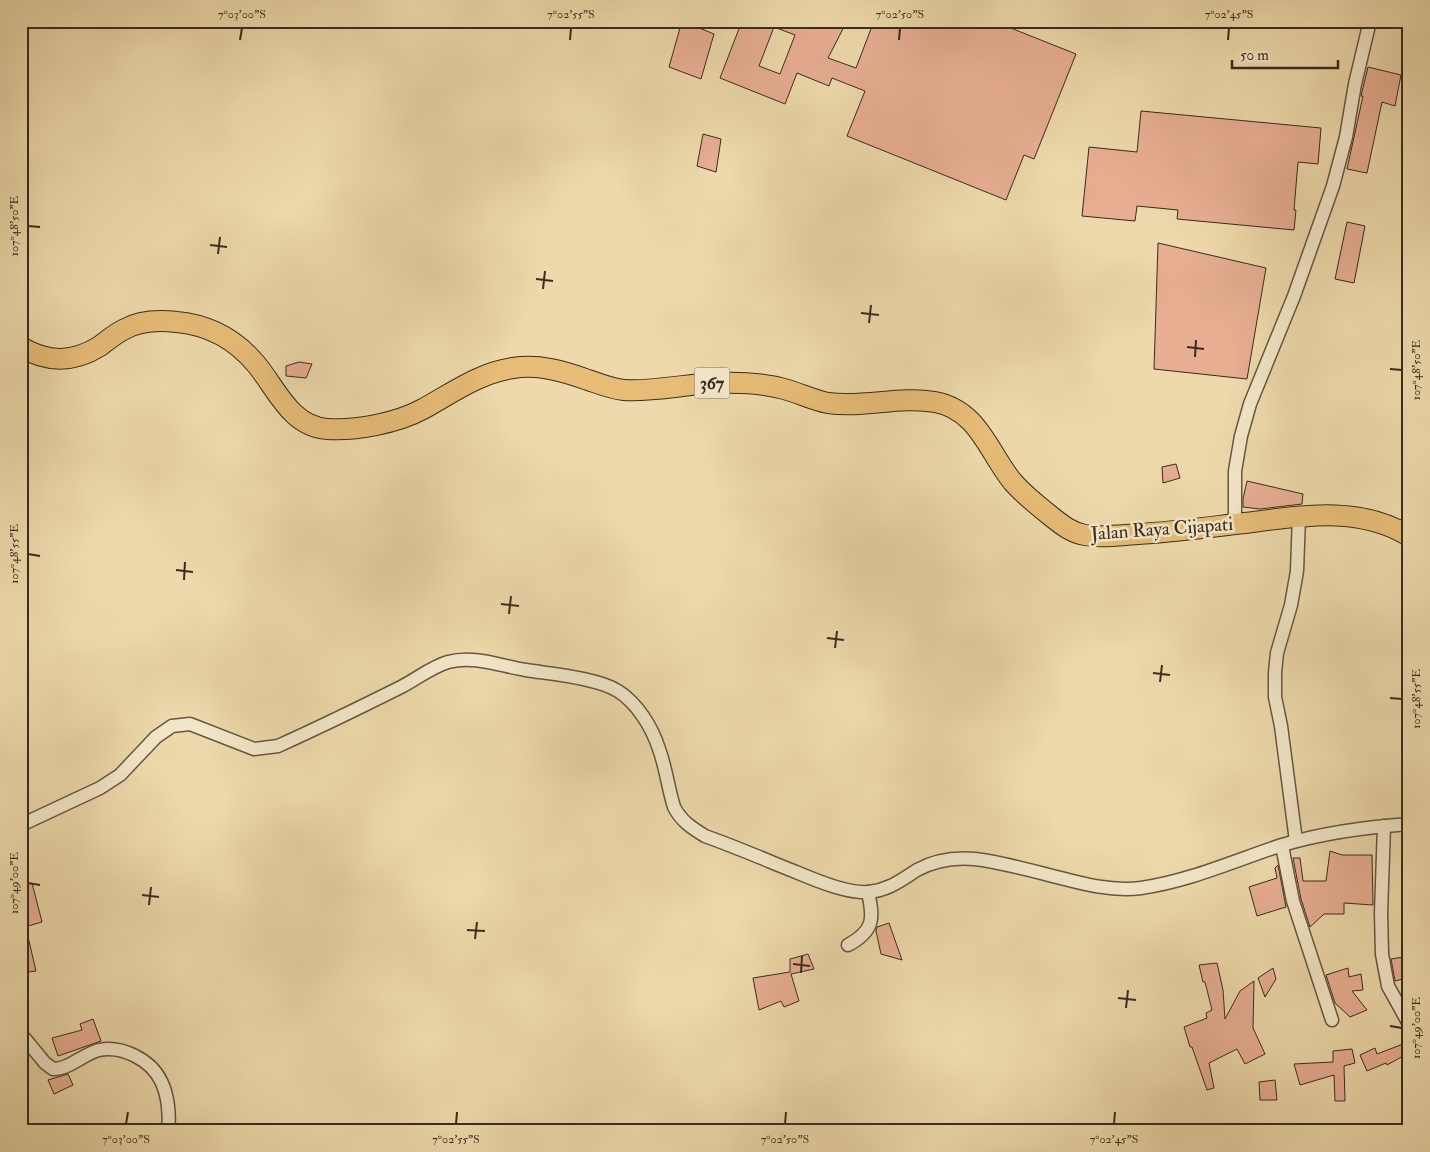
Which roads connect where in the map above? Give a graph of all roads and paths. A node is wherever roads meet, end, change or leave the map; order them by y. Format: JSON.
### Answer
{"nodes":[{"id":1,"x":1370,"y":21,"type":"edge"},
{"id":2,"x":21,"y":346,"type":"edge"},
{"id":3,"x":1299,"y":516,"type":"junction"},
{"id":4,"x":1235,"y":524,"type":"junction"},
{"id":5,"x":1409,"y":536,"type":"edge"},
{"id":6,"x":1409,"y":824,"type":"edge"},
{"id":7,"x":21,"y":826,"type":"edge"},
{"id":8,"x":1384,"y":826,"type":"junction"},
{"id":9,"x":1296,"y":842,"type":"junction"},
{"id":10,"x":1282,"y":846,"type":"junction"},
{"id":11,"x":868,"y":892,"type":"junction"},
{"id":12,"x":848,"y":944,"type":"dead end"},
{"id":13,"x":1332,"y":1020,"type":"dead end"},
{"id":14,"x":1409,"y":1024,"type":"edge"},
{"id":15,"x":21,"y":1034,"type":"edge"},
{"id":16,"x":168,"y":1131,"type":"edge"}],
"edges":[{"from":1,"to":4,"type":"street"},
{"from":2,"to":4,"type":"main road","name":"Jalan Raya Cijapati","number":"367"},
{"from":3,"to":4,"type":"main road","name":"Jalan Raya Cijapati","number":"367"},
{"from":3,"to":5,"type":"main road","name":"Jalan Raya Cijapati","number":"367"},
{"from":3,"to":9,"type":"street"},
{"from":6,"to":8,"type":"street"},
{"from":7,"to":11,"type":"street"},
{"from":8,"to":9,"type":"street"},
{"from":8,"to":14,"type":"street"},
{"from":9,"to":10,"type":"street"},
{"from":10,"to":11,"type":"street"},
{"from":10,"to":13,"type":"street"},
{"from":11,"to":12,"type":"street"},
{"from":15,"to":16,"type":"street"}]}
